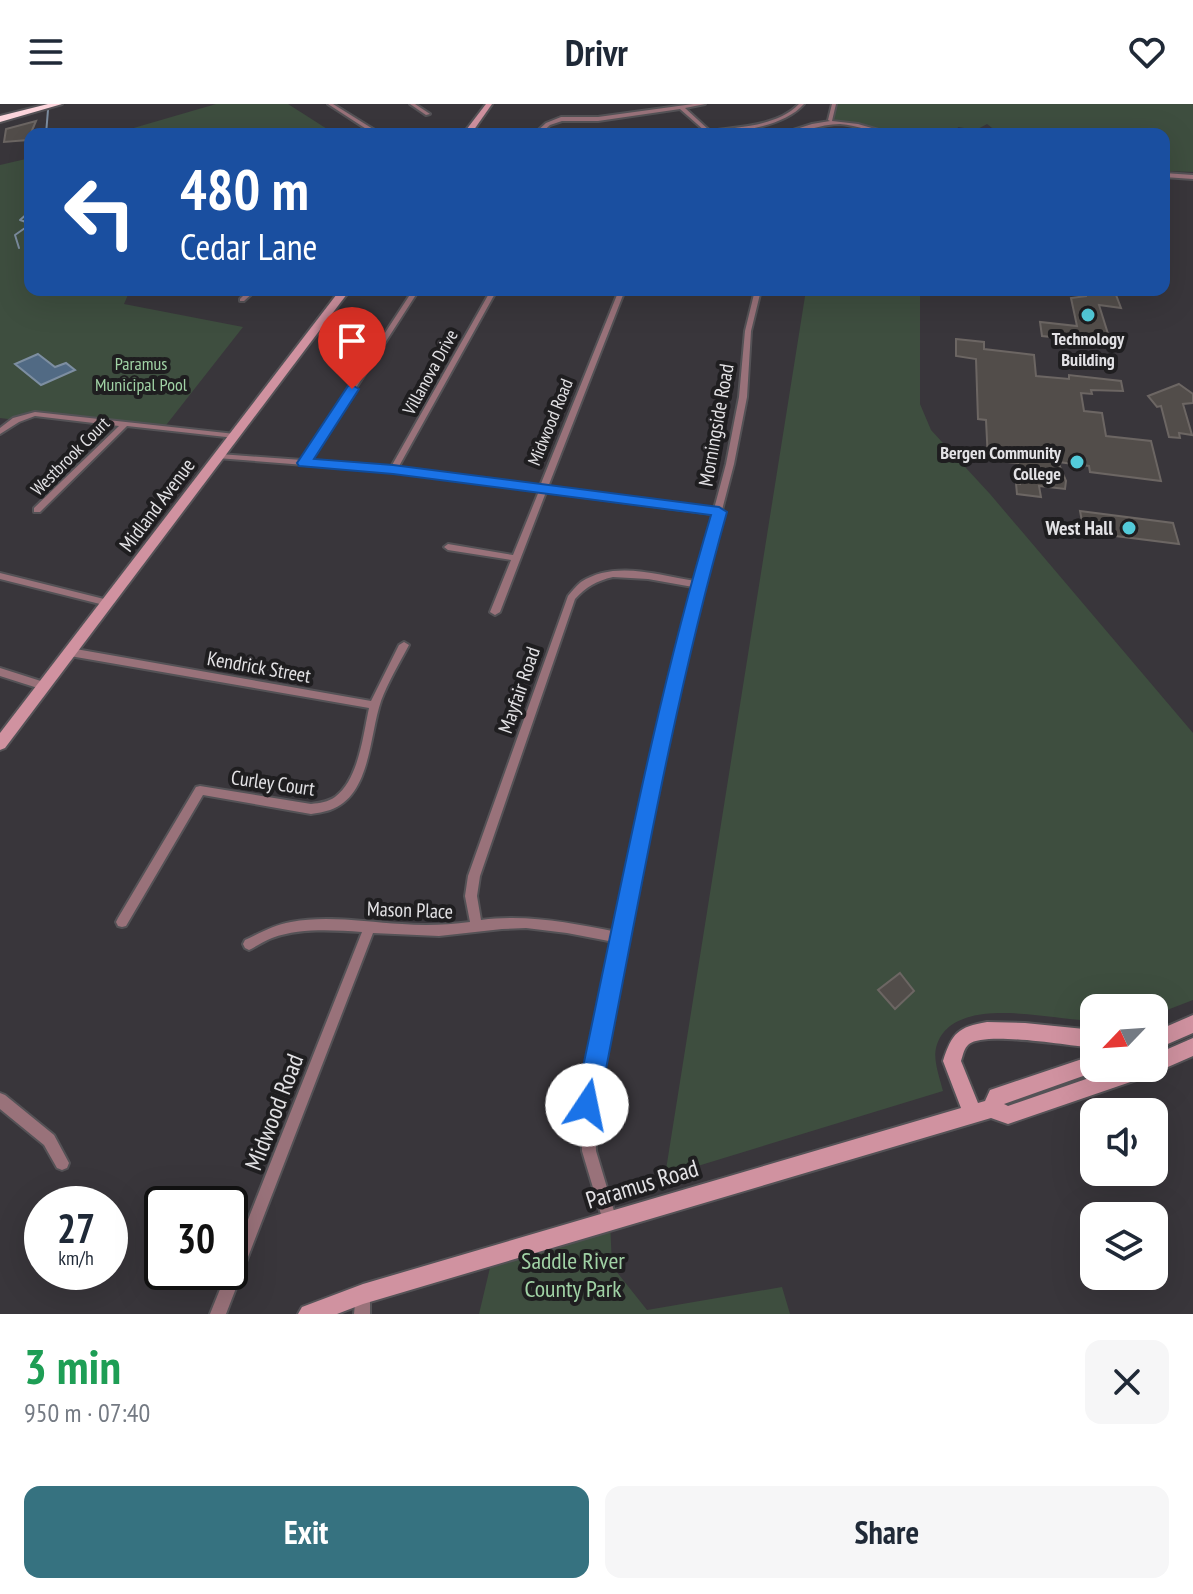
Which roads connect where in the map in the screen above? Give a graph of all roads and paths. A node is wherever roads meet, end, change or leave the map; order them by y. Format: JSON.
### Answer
{"nodes":[{"id":1,"x":41,"y":104,"type":"edge"},
{"id":2,"x":58,"y":104,"type":"edge"},
{"id":3,"x":330,"y":104,"type":"edge"},
{"id":4,"x":412,"y":104,"type":"edge"},
{"id":5,"x":489,"y":104,"type":"edge"},
{"id":6,"x":703,"y":104,"type":"edge"},
{"id":7,"x":802,"y":104,"type":"edge"},
{"id":8,"x":834,"y":104,"type":"edge"},
{"id":9,"x":681,"y":107,"type":"junction"},
{"id":10,"x":428,"y":114,"type":"dead end"},
{"id":11,"x":0,"y":117,"type":"edge"},
{"id":12,"x":831,"y":120,"type":"junction"},
{"id":13,"x":368,"y":128,"type":"edge"},
{"id":14,"x":471,"y":128,"type":"edge"},
{"id":15,"x":544,"y":128,"type":"edge"},
{"id":16,"x":705,"y":128,"type":"edge"},
{"id":17,"x":731,"y":128,"type":"edge"},
{"id":18,"x":804,"y":128,"type":"edge"},
{"id":19,"x":872,"y":128,"type":"edge"},
{"id":20,"x":1170,"y":175,"type":"edge"},
{"id":21,"x":1193,"y":177,"type":"edge"},
{"id":22,"x":246,"y":296,"type":"edge"},
{"id":23,"x":340,"y":296,"type":"edge"},
{"id":24,"x":412,"y":296,"type":"edge"},
{"id":25,"x":491,"y":296,"type":"edge"},
{"id":26,"x":620,"y":296,"type":"edge"},
{"id":27,"x":757,"y":296,"type":"edge"},
{"id":28,"x":242,"y":300,"type":"dead end"},
{"id":29,"x":124,"y":425,"type":"junction"},
{"id":30,"x":0,"y":432,"type":"edge"},
{"id":31,"x":235,"y":436,"type":"junction"},
{"id":32,"x":220,"y":456,"type":"junction"},
{"id":33,"x":304,"y":463,"type":"junction"},
{"id":34,"x":393,"y":470,"type":"junction"},
{"id":35,"x":543,"y":489,"type":"junction"},
{"id":36,"x":37,"y":510,"type":"dead end"},
{"id":37,"x":719,"y":512,"type":"junction"},
{"id":38,"x":448,"y":547,"type":"dead end"},
{"id":39,"x":516,"y":558,"type":"junction"},
{"id":40,"x":0,"y":576,"type":"edge"},
{"id":41,"x":698,"y":585,"type":"junction"},
{"id":42,"x":108,"y":603,"type":"junction"},
{"id":43,"x":495,"y":612,"type":"dead end"},
{"id":44,"x":404,"y":645,"type":"dead end"},
{"id":45,"x":70,"y":652,"type":"junction"},
{"id":46,"x":0,"y":672,"type":"edge"},
{"id":47,"x":44,"y":686,"type":"junction"},
{"id":48,"x":375,"y":705,"type":"junction"},
{"id":49,"x":0,"y":744,"type":"edge"},
{"id":50,"x":122,"y":922,"type":"dead end"},
{"id":51,"x":476,"y":925,"type":"junction"},
{"id":52,"x":370,"y":926,"type":"junction"},
{"id":53,"x":621,"y":938,"type":"junction"},
{"id":54,"x":249,"y":944,"type":"dead end"},
{"id":55,"x":1193,"y":1024,"type":"edge"},
{"id":56,"x":1168,"y":1034,"type":"edge"},
{"id":57,"x":1080,"y":1038,"type":"edge"},
{"id":58,"x":1193,"y":1047,"type":"edge"},
{"id":59,"x":1168,"y":1058,"type":"edge"},
{"id":60,"x":1080,"y":1069,"type":"edge"},
{"id":61,"x":1104,"y":1082,"type":"edge"},
{"id":62,"x":0,"y":1100,"type":"edge"},
{"id":63,"x":982,"y":1112,"type":"junction"},
{"id":64,"x":62,"y":1163,"type":"dead end"},
{"id":65,"x":610,"y":1221,"type":"junction"},
{"id":66,"x":363,"y":1304,"type":"edge"},
{"id":67,"x":218,"y":1314,"type":"edge"},
{"id":68,"x":309,"y":1314,"type":"edge"}],
"edges":[{"from":1,"to":11,"type":"highway"},
{"from":2,"to":11,"type":"highway"},
{"from":3,"to":13,"type":"street"},
{"from":4,"to":10,"type":"street"},
{"from":5,"to":14,"type":"street"},
{"from":6,"to":9,"type":"street"},
{"from":7,"to":17,"type":"street"},
{"from":8,"to":12,"type":"street"},
{"from":9,"to":15,"type":"street"},
{"from":9,"to":16,"type":"street"},
{"from":12,"to":18,"type":"street"},
{"from":12,"to":19,"type":"street"},
{"from":20,"to":21,"type":"street"},
{"from":22,"to":28,"type":"street"},
{"from":23,"to":31,"type":"street","name":"Midland Avenue"},
{"from":24,"to":33,"type":"street"},
{"from":25,"to":34,"type":"street","name":"Villanova Drive"},
{"from":26,"to":35,"type":"street","name":"Midwood Road"},
{"from":27,"to":37,"type":"street","name":"Morningside Road"},
{"from":29,"to":30,"type":"street"},
{"from":29,"to":31,"type":"street"},
{"from":29,"to":36,"type":"street","name":"Westbrook Court"},
{"from":31,"to":32,"type":"street","name":"Midland Avenue"},
{"from":32,"to":33,"type":"street"},
{"from":32,"to":42,"type":"street","name":"Midland Avenue"},
{"from":33,"to":34,"type":"street"},
{"from":34,"to":35,"type":"street"},
{"from":35,"to":37,"type":"street"},
{"from":35,"to":39,"type":"street","name":"Midwood Road"},
{"from":37,"to":41,"type":"street","name":"Morningside Road"},
{"from":38,"to":39,"type":"street"},
{"from":39,"to":43,"type":"street","name":"Midwood Road"},
{"from":40,"to":42,"type":"street"},
{"from":41,"to":51,"type":"street","name":"Mayfair Road"},
{"from":41,"to":53,"type":"street","name":"Morningside Road"},
{"from":42,"to":45,"type":"street","name":"Midland Avenue"},
{"from":44,"to":48,"type":"street"},
{"from":45,"to":47,"type":"street","name":"Midland Avenue"},
{"from":45,"to":48,"type":"street","name":"Kendrick Street"},
{"from":46,"to":47,"type":"street"},
{"from":47,"to":49,"type":"street","name":"Midland Avenue"},
{"from":48,"to":50,"type":"street","name":"Curley Court"},
{"from":51,"to":52,"type":"street","name":"Mason Place"},
{"from":51,"to":53,"type":"street","name":"Mason Place"},
{"from":52,"to":54,"type":"street","name":"Mason Place"},
{"from":52,"to":67,"type":"street","name":"Midwood Road"},
{"from":53,"to":65,"type":"street","name":"Morningside Road"},
{"from":55,"to":56,"type":"street"},
{"from":57,"to":63,"type":"street"},
{"from":58,"to":59,"type":"street"},
{"from":60,"to":63,"type":"street","name":"Paramus Road"},
{"from":61,"to":63,"type":"street","name":"Paramus Road"},
{"from":62,"to":64,"type":"street"},
{"from":63,"to":65,"type":"street","name":"Paramus Road"},
{"from":65,"to":66,"type":"street","name":"Paramus Road"},
{"from":66,"to":68,"type":"street","name":"Paramus Road"}]}
